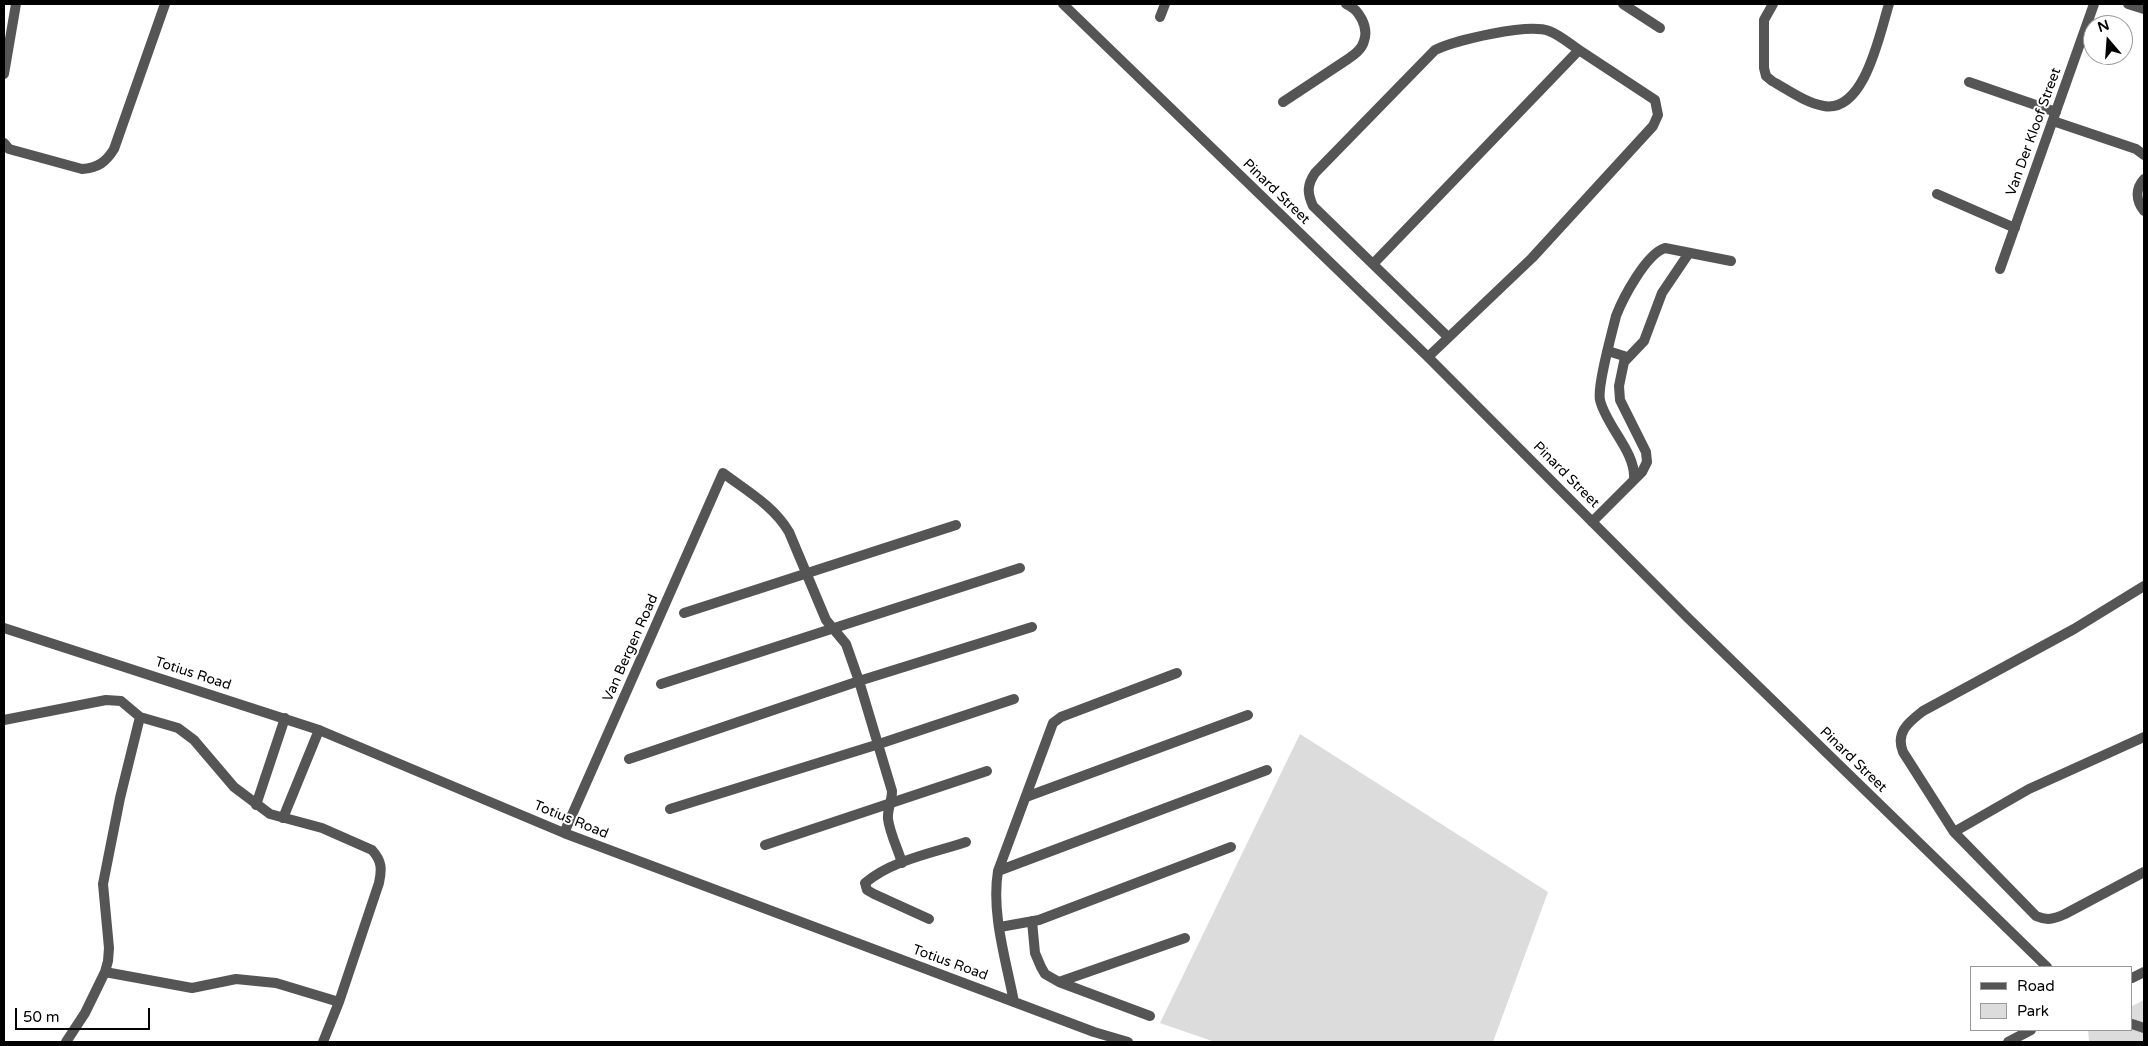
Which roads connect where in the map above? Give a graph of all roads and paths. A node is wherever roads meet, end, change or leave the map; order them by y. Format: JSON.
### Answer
{"nodes":[{"id":1,"x":16,"y":4,"type":"edge"},
{"id":2,"x":165,"y":4,"type":"edge"},
{"id":3,"x":1063,"y":4,"type":"edge"},
{"id":4,"x":1165,"y":4,"type":"edge"},
{"id":5,"x":1346,"y":4,"type":"edge"},
{"id":6,"x":1623,"y":4,"type":"edge"},
{"id":7,"x":1773,"y":4,"type":"edge"},
{"id":8,"x":1888,"y":4,"type":"edge"},
{"id":9,"x":2094,"y":4,"type":"edge"},
{"id":10,"x":2128,"y":4,"type":"edge"},
{"id":11,"x":2144,"y":9,"type":"edge"},
{"id":12,"x":1160,"y":17,"type":"dead end"},
{"id":13,"x":1660,"y":28,"type":"dead end"},
{"id":14,"x":1579,"y":50,"type":"junction"},
{"id":15,"x":4,"y":74,"type":"edge"},
{"id":16,"x":1969,"y":82,"type":"dead end"},
{"id":17,"x":1283,"y":102,"type":"dead end"},
{"id":18,"x":2055,"y":116,"type":"junction"},
{"id":19,"x":4,"y":143,"type":"edge"},
{"id":20,"x":2144,"y":156,"type":"edge"},
{"id":21,"x":2144,"y":179,"type":"edge"},
{"id":22,"x":1937,"y":194,"type":"dead end"},
{"id":23,"x":2144,"y":211,"type":"edge"},
{"id":24,"x":2014,"y":228,"type":"junction"},
{"id":25,"x":1689,"y":252,"type":"junction"},
{"id":26,"x":1731,"y":261,"type":"dead end"},
{"id":27,"x":1373,"y":264,"type":"junction"},
{"id":28,"x":2000,"y":269,"type":"dead end"},
{"id":29,"x":1448,"y":337,"type":"junction"},
{"id":30,"x":1608,"y":351,"type":"junction"},
{"id":31,"x":1428,"y":357,"type":"junction"},
{"id":32,"x":1627,"y":357,"type":"junction"},
{"id":33,"x":1634,"y":479,"type":"junction"},
{"id":34,"x":1592,"y":522,"type":"junction"},
{"id":35,"x":956,"y":525,"type":"dead end"},
{"id":36,"x":1020,"y":568,"type":"dead end"},
{"id":37,"x":807,"y":575,"type":"junction"},
{"id":38,"x":2144,"y":586,"type":"edge"},
{"id":39,"x":684,"y":613,"type":"dead end"},
{"id":40,"x":1032,"y":627,"type":"dead end"},
{"id":41,"x":4,"y":628,"type":"edge"},
{"id":42,"x":832,"y":628,"type":"junction"},
{"id":43,"x":1177,"y":674,"type":"dead end"},
{"id":44,"x":859,"y":681,"type":"junction"},
{"id":45,"x":661,"y":684,"type":"dead end"},
{"id":46,"x":1014,"y":698,"type":"dead end"},
{"id":47,"x":1248,"y":715,"type":"dead end"},
{"id":48,"x":140,"y":717,"type":"junction"},
{"id":49,"x":285,"y":718,"type":"junction"},
{"id":50,"x":4,"y":720,"type":"edge"},
{"id":51,"x":319,"y":730,"type":"junction"},
{"id":52,"x":2144,"y":737,"type":"edge"},
{"id":53,"x":878,"y":744,"type":"junction"},
{"id":54,"x":629,"y":759,"type":"dead end"},
{"id":55,"x":1267,"y":770,"type":"dead end"},
{"id":56,"x":987,"y":771,"type":"dead end"},
{"id":57,"x":1026,"y":797,"type":"junction"},
{"id":58,"x":892,"y":802,"type":"junction"},
{"id":59,"x":256,"y":805,"type":"junction"},
{"id":60,"x":670,"y":810,"type":"dead end"},
{"id":61,"x":283,"y":818,"type":"junction"},
{"id":62,"x":1954,"y":832,"type":"junction"},
{"id":63,"x":564,"y":834,"type":"junction"},
{"id":64,"x":966,"y":842,"type":"dead end"},
{"id":65,"x":765,"y":845,"type":"dead end"},
{"id":66,"x":1231,"y":847,"type":"dead end"},
{"id":67,"x":902,"y":863,"type":"junction"},
{"id":68,"x":998,"y":871,"type":"junction"},
{"id":69,"x":2144,"y":872,"type":"edge"},
{"id":70,"x":929,"y":919,"type":"dead end"},
{"id":71,"x":1032,"y":921,"type":"junction"},
{"id":72,"x":1000,"y":926,"type":"junction"},
{"id":73,"x":1185,"y":938,"type":"dead end"},
{"id":74,"x":2046,"y":966,"type":"edge"},
{"id":75,"x":105,"y":972,"type":"junction"},
{"id":76,"x":1059,"y":982,"type":"junction"},
{"id":77,"x":339,"y":1002,"type":"junction"},
{"id":78,"x":1014,"y":1002,"type":"junction"},
{"id":79,"x":1150,"y":1016,"type":"dead end"},
{"id":80,"x":2029,"y":1031,"type":"edge"},
{"id":81,"x":1094,"y":1032,"type":"junction"},
{"id":82,"x":66,"y":1042,"type":"edge"},
{"id":83,"x":323,"y":1042,"type":"edge"},
{"id":84,"x":1089,"y":1042,"type":"edge"},
{"id":85,"x":1128,"y":1042,"type":"edge"},
{"id":86,"x":2008,"y":1042,"type":"edge"}],
"edges":[{"from":1,"to":15,"type":"street"},
{"from":2,"to":19,"type":"street"},
{"from":3,"to":31,"type":"street","name":"Pinard Street"},
{"from":4,"to":12,"type":"street"},
{"from":5,"to":17,"type":"street"},
{"from":6,"to":13,"type":"street"},
{"from":7,"to":8,"type":"street"},
{"from":9,"to":18,"type":"street","name":"Van Der Kloof Street"},
{"from":10,"to":11,"type":"street"},
{"from":14,"to":27,"type":"street"},
{"from":14,"to":27,"type":"street"},
{"from":14,"to":29,"type":"street"},
{"from":16,"to":18,"type":"street"},
{"from":18,"to":20,"type":"street"},
{"from":18,"to":24,"type":"street","name":"Van Der Kloof Street"},
{"from":21,"to":23,"type":"street"},
{"from":22,"to":24,"type":"street"},
{"from":24,"to":28,"type":"street","name":"Van Der Kloof Street"},
{"from":25,"to":26,"type":"street"},
{"from":25,"to":30,"type":"street"},
{"from":25,"to":32,"type":"street"},
{"from":27,"to":29,"type":"street"},
{"from":29,"to":31,"type":"street"},
{"from":30,"to":32,"type":"street"},
{"from":30,"to":33,"type":"street"},
{"from":31,"to":34,"type":"street","name":"Pinard Street"},
{"from":32,"to":33,"type":"street"},
{"from":33,"to":34,"type":"street"},
{"from":34,"to":74,"type":"street","name":"Pinard Street"},
{"from":35,"to":37,"type":"street"},
{"from":36,"to":42,"type":"street"},
{"from":37,"to":39,"type":"street"},
{"from":37,"to":42,"type":"street"},
{"from":37,"to":63,"type":"street","name":"Van Bergen Road"},
{"from":38,"to":62,"type":"street"},
{"from":40,"to":44,"type":"street"},
{"from":41,"to":49,"type":"street","name":"Totius Road"},
{"from":42,"to":44,"type":"street"},
{"from":42,"to":45,"type":"street"},
{"from":43,"to":57,"type":"street"},
{"from":44,"to":53,"type":"street"},
{"from":44,"to":54,"type":"street"},
{"from":46,"to":53,"type":"street"},
{"from":47,"to":57,"type":"street"},
{"from":48,"to":50,"type":"street"},
{"from":48,"to":59,"type":"street"},
{"from":48,"to":75,"type":"street"},
{"from":49,"to":51,"type":"street","name":"Totius Road"},
{"from":49,"to":59,"type":"street"},
{"from":51,"to":61,"type":"street"},
{"from":51,"to":63,"type":"street","name":"Totius Road"},
{"from":52,"to":62,"type":"street"},
{"from":53,"to":58,"type":"street"},
{"from":53,"to":60,"type":"street"},
{"from":55,"to":68,"type":"street"},
{"from":56,"to":58,"type":"street"},
{"from":57,"to":68,"type":"street"},
{"from":58,"to":65,"type":"street"},
{"from":58,"to":67,"type":"street"},
{"from":59,"to":61,"type":"street"},
{"from":61,"to":77,"type":"street"},
{"from":62,"to":69,"type":"street"},
{"from":63,"to":78,"type":"street","name":"Totius Road"},
{"from":64,"to":67,"type":"street"},
{"from":66,"to":71,"type":"street"},
{"from":67,"to":70,"type":"street"},
{"from":68,"to":72,"type":"street"},
{"from":71,"to":72,"type":"street"},
{"from":71,"to":76,"type":"street"},
{"from":72,"to":78,"type":"street"},
{"from":73,"to":76,"type":"street"},
{"from":75,"to":77,"type":"street"},
{"from":75,"to":82,"type":"street"},
{"from":76,"to":79,"type":"street"},
{"from":77,"to":83,"type":"street"},
{"from":78,"to":81,"type":"street","name":"Totius Road"},
{"from":80,"to":86,"type":"street"},
{"from":81,"to":84,"type":"street"},
{"from":81,"to":85,"type":"street","name":"Totius Road"}]}
